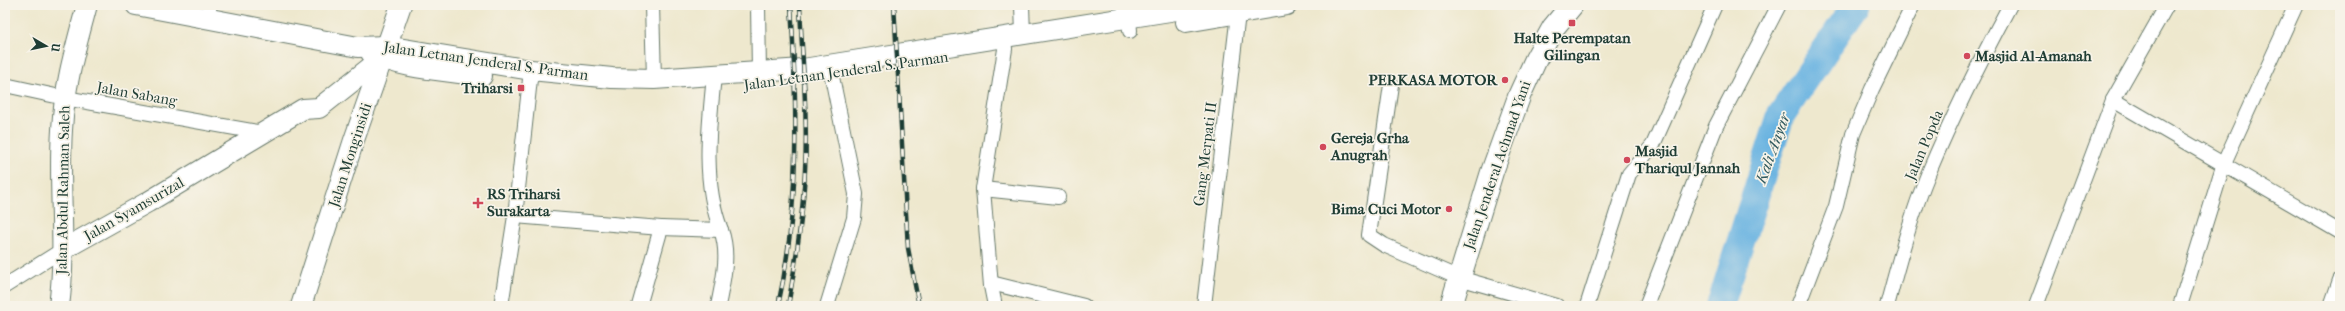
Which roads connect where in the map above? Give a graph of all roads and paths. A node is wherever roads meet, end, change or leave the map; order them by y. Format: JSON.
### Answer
{"nodes":[{"id":1,"x":86,"y":5,"type":"edge"},
{"id":2,"x":136,"y":5,"type":"edge"},
{"id":3,"x":401,"y":5,"type":"edge"},
{"id":4,"x":652,"y":5,"type":"edge"},
{"id":5,"x":758,"y":5,"type":"edge"},
{"id":6,"x":1022,"y":5,"type":"edge"},
{"id":7,"x":1208,"y":5,"type":"edge"},
{"id":8,"x":1287,"y":5,"type":"edge"},
{"id":9,"x":1552,"y":5,"type":"edge"},
{"id":10,"x":1572,"y":5,"type":"edge"},
{"id":11,"x":1715,"y":5,"type":"edge"},
{"id":12,"x":1779,"y":5,"type":"edge"},
{"id":13,"x":1913,"y":5,"type":"edge"},
{"id":14,"x":2010,"y":5,"type":"edge"},
{"id":15,"x":2168,"y":5,"type":"edge"},
{"id":16,"x":2296,"y":5,"type":"edge"},
{"id":17,"x":1239,"y":10,"type":"edge"},
{"id":18,"x":209,"y":11,"type":"edge"},
{"id":19,"x":1129,"y":18,"type":"edge"},
{"id":20,"x":1553,"y":28,"type":"junction"},
{"id":21,"x":1011,"y":41,"type":"junction"},
{"id":22,"x":375,"y":51,"type":"junction"},
{"id":23,"x":758,"y":73,"type":"junction"},
{"id":24,"x":832,"y":76,"type":"junction"},
{"id":25,"x":531,"y":77,"type":"junction"},
{"id":26,"x":654,"y":79,"type":"junction"},
{"id":27,"x":714,"y":82,"type":"junction"},
{"id":28,"x":5,"y":85,"type":"edge"},
{"id":29,"x":1391,"y":85,"type":"dead end"},
{"id":30,"x":65,"y":98,"type":"junction"},
{"id":31,"x":2113,"y":100,"type":"junction"},
{"id":32,"x":263,"y":133,"type":"junction"},
{"id":33,"x":2224,"y":163,"type":"junction"},
{"id":34,"x":983,"y":189,"type":"junction"},
{"id":35,"x":1058,"y":197,"type":"dead end"},
{"id":36,"x":515,"y":216,"type":"junction"},
{"id":37,"x":661,"y":228,"type":"junction"},
{"id":38,"x":721,"y":230,"type":"junction"},
{"id":39,"x":2340,"y":232,"type":"edge"},
{"id":40,"x":64,"y":249,"type":"junction"},
{"id":41,"x":1459,"y":278,"type":"junction"},
{"id":42,"x":2340,"y":280,"type":"edge"},
{"id":43,"x":991,"y":283,"type":"junction"},
{"id":44,"x":5,"y":286,"type":"edge"},
{"id":45,"x":59,"y":306,"type":"edge"},
{"id":46,"x":301,"y":306,"type":"edge"},
{"id":47,"x":501,"y":306,"type":"edge"},
{"id":48,"x":639,"y":306,"type":"edge"},
{"id":49,"x":718,"y":306,"type":"edge"},
{"id":50,"x":826,"y":306,"type":"edge"},
{"id":51,"x":995,"y":306,"type":"edge"},
{"id":52,"x":1084,"y":306,"type":"edge"},
{"id":53,"x":1204,"y":306,"type":"edge"},
{"id":54,"x":1452,"y":306,"type":"edge"},
{"id":55,"x":1557,"y":306,"type":"edge"},
{"id":56,"x":1587,"y":306,"type":"edge"},
{"id":57,"x":1646,"y":306,"type":"edge"},
{"id":58,"x":1798,"y":306,"type":"edge"},
{"id":59,"x":1886,"y":306,"type":"edge"},
{"id":60,"x":2036,"y":306,"type":"edge"},
{"id":61,"x":2180,"y":306,"type":"edge"},
{"id":62,"x":2331,"y":306,"type":"edge"}],
"edges":[{"from":1,"to":30,"type":"main road","name":"Jalan Abdul Rahman Saleh"},
{"from":2,"to":18,"type":"main road","name":"Jalan Letnan Jenderal S. Parman"},
{"from":3,"to":22,"type":"main road","name":"Jalan Monginsidi"},
{"from":4,"to":26,"type":"street"},
{"from":5,"to":23,"type":"street"},
{"from":6,"to":21,"type":"street"},
{"from":7,"to":19,"type":"main road","name":"Jalan Letnan Jenderal S. Parman"},
{"from":8,"to":17,"type":"main road","name":"Jalan Letnan Jenderal S. Parman"},
{"from":9,"to":20,"type":"main road"},
{"from":10,"to":20,"type":"main road","name":"Jalan Jenderal Achmad Yani"},
{"from":11,"to":56,"type":"street"},
{"from":12,"to":57,"type":"street"},
{"from":13,"to":58,"type":"street"},
{"from":14,"to":59,"type":"street","name":"Jalan Popda"},
{"from":15,"to":31,"type":"street"},
{"from":16,"to":33,"type":"street"},
{"from":17,"to":19,"type":"main road","name":"Jalan Letnan Jenderal S. Parman"},
{"from":17,"to":53,"type":"street","name":"Gang Merpati II"},
{"from":18,"to":22,"type":"main road","name":"Jalan Letnan Jenderal S. Parman"},
{"from":19,"to":21,"type":"main road","name":"Jalan Letnan Jenderal S. Parman"},
{"from":20,"to":41,"type":"main road","name":"Jalan Jenderal Achmad Yani"},
{"from":21,"to":23,"type":"main road","name":"Jalan Letnan Jenderal S. Parman"},
{"from":21,"to":24,"type":"main road","name":"Jalan Letnan Jenderal S. Parman"},
{"from":21,"to":34,"type":"street"},
{"from":22,"to":25,"type":"main road","name":"Jalan Letnan Jenderal S. Parman"},
{"from":22,"to":32,"type":"main road","name":"Jalan Syamsurizal"},
{"from":22,"to":46,"type":"main road","name":"Jalan Monginsidi"},
{"from":23,"to":27,"type":"main road","name":"Jalan Letnan Jenderal S. Parman"},
{"from":24,"to":27,"type":"main road","name":"Jalan Letnan Jenderal S. Parman"},
{"from":24,"to":50,"type":"street"},
{"from":25,"to":26,"type":"main road","name":"Jalan Letnan Jenderal S. Parman"},
{"from":25,"to":27,"type":"main road","name":"Jalan Letnan Jenderal S. Parman"},
{"from":25,"to":36,"type":"street"},
{"from":26,"to":27,"type":"main road","name":"Jalan Letnan Jenderal S. Parman"},
{"from":27,"to":38,"type":"street"},
{"from":28,"to":30,"type":"street","name":"Jalan Sabang"},
{"from":29,"to":41,"type":"street"},
{"from":30,"to":32,"type":"street","name":"Jalan Sabang"},
{"from":30,"to":40,"type":"main road","name":"Jalan Abdul Rahman Saleh"},
{"from":31,"to":33,"type":"street"},
{"from":31,"to":60,"type":"street"},
{"from":32,"to":40,"type":"main road","name":"Jalan Syamsurizal"},
{"from":33,"to":39,"type":"street"},
{"from":33,"to":61,"type":"street"},
{"from":34,"to":35,"type":"street"},
{"from":34,"to":43,"type":"street"},
{"from":36,"to":37,"type":"street"},
{"from":36,"to":47,"type":"street"},
{"from":37,"to":38,"type":"street"},
{"from":37,"to":48,"type":"street"},
{"from":38,"to":49,"type":"street"},
{"from":40,"to":44,"type":"street","name":"Jalan Syamsurizal"},
{"from":40,"to":45,"type":"main road","name":"Jalan Abdul Rahman Saleh"},
{"from":41,"to":54,"type":"main road","name":"Jalan Jenderal Achmad Yani"},
{"from":41,"to":55,"type":"street"},
{"from":42,"to":62,"type":"street"},
{"from":43,"to":51,"type":"street"},
{"from":43,"to":52,"type":"street"}]}
